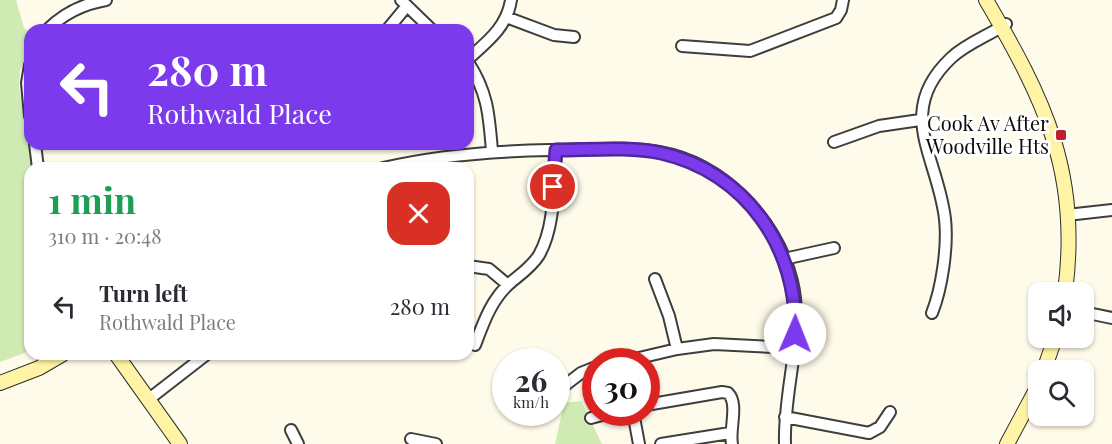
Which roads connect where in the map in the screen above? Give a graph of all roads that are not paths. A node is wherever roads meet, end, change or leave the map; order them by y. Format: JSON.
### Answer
{"nodes":[{"id":1,"x":106,"y":0,"type":"edge"},
{"id":2,"x":511,"y":0,"type":"edge"},
{"id":3,"x":843,"y":0,"type":"edge"},
{"id":4,"x":986,"y":0,"type":"edge"},
{"id":5,"x":992,"y":0,"type":"edge"},
{"id":6,"x":404,"y":4,"type":"edge"},
{"id":7,"x":506,"y":17,"type":"junction"},
{"id":8,"x":54,"y":24,"type":"edge"},
{"id":9,"x":391,"y":24,"type":"edge"},
{"id":10,"x":426,"y":24,"type":"edge"},
{"id":11,"x":1004,"y":26,"type":"junction"},
{"id":12,"x":574,"y":37,"type":"dead end"},
{"id":13,"x":682,"y":46,"type":"dead end"},
{"id":14,"x":474,"y":55,"type":"edge"},
{"id":15,"x":474,"y":71,"type":"edge"},
{"id":16,"x":920,"y":120,"type":"junction"},
{"id":17,"x":834,"y":142,"type":"dead end"},
{"id":18,"x":556,"y":150,"type":"junction"},
{"id":19,"x":492,"y":151,"type":"junction"},
{"id":20,"x":414,"y":162,"type":"edge"},
{"id":21,"x":1112,"y":210,"type":"edge"},
{"id":22,"x":1070,"y":215,"type":"junction"},
{"id":23,"x":834,"y":248,"type":"dead end"},
{"id":24,"x":784,"y":259,"type":"junction"},
{"id":25,"x":474,"y":267,"type":"edge"},
{"id":26,"x":655,"y":279,"type":"dead end"},
{"id":27,"x":1066,"y":282,"type":"edge"},
{"id":28,"x":1071,"y":282,"type":"edge"},
{"id":29,"x":508,"y":285,"type":"junction"},
{"id":30,"x":932,"y":313,"type":"dead end"},
{"id":31,"x":1094,"y":314,"type":"edge"},
{"id":32,"x":1112,"y":318,"type":"edge"},
{"id":33,"x":475,"y":345,"type":"dead end"},
{"id":34,"x":794,"y":348,"type":"junction"},
{"id":35,"x":676,"y":349,"type":"junction"},
{"id":36,"x":660,"y":353,"type":"edge"},
{"id":37,"x":40,"y":360,"type":"edge"},
{"id":38,"x":53,"y":360,"type":"edge"},
{"id":39,"x":121,"y":360,"type":"edge"},
{"id":40,"x":128,"y":360,"type":"edge"},
{"id":41,"x":199,"y":360,"type":"edge"},
{"id":42,"x":0,"y":375,"type":"edge"},
{"id":43,"x":0,"y":383,"type":"edge"},
{"id":44,"x":152,"y":397,"type":"junction"},
{"id":45,"x":660,"y":402,"type":"edge"},
{"id":46,"x":1028,"y":405,"type":"edge"},
{"id":47,"x":890,"y":412,"type":"dead end"},
{"id":48,"x":785,"y":417,"type":"junction"},
{"id":49,"x":1028,"y":417,"type":"edge"},
{"id":50,"x":636,"y":426,"type":"edge"},
{"id":51,"x":291,"y":430,"type":"dead end"},
{"id":52,"x":731,"y":438,"type":"edge"},
{"id":53,"x":411,"y":439,"type":"dead end"},
{"id":54,"x":685,"y":442,"type":"edge"},
{"id":55,"x":180,"y":444,"type":"edge"},
{"id":56,"x":188,"y":444,"type":"edge"},
{"id":57,"x":298,"y":444,"type":"edge"},
{"id":58,"x":436,"y":444,"type":"edge"},
{"id":59,"x":639,"y":444,"type":"edge"},
{"id":60,"x":661,"y":444,"type":"edge"},
{"id":61,"x":785,"y":444,"type":"edge"},
{"id":62,"x":1007,"y":444,"type":"edge"},
{"id":63,"x":1013,"y":444,"type":"edge"}],
"edges":[{"from":1,"to":8,"type":"street"},
{"from":2,"to":7,"type":"street"},
{"from":3,"to":13,"type":"street"},
{"from":4,"to":11,"type":"street"},
{"from":5,"to":11,"type":"street"},
{"from":6,"to":9,"type":"street"},
{"from":6,"to":10,"type":"street"},
{"from":7,"to":12,"type":"street"},
{"from":7,"to":14,"type":"street"},
{"from":11,"to":16,"type":"street"},
{"from":11,"to":22,"type":"street"},
{"from":15,"to":19,"type":"street"},
{"from":16,"to":17,"type":"street"},
{"from":16,"to":30,"type":"street"},
{"from":18,"to":19,"type":"street"},
{"from":18,"to":24,"type":"street"},
{"from":18,"to":29,"type":"street"},
{"from":19,"to":20,"type":"street"},
{"from":21,"to":22,"type":"street"},
{"from":22,"to":27,"type":"street"},
{"from":22,"to":28,"type":"street"},
{"from":23,"to":24,"type":"street"},
{"from":24,"to":34,"type":"street"},
{"from":25,"to":29,"type":"street"},
{"from":26,"to":35,"type":"street"},
{"from":29,"to":33,"type":"street"},
{"from":31,"to":32,"type":"street"},
{"from":34,"to":35,"type":"street"},
{"from":34,"to":48,"type":"street"},
{"from":35,"to":36,"type":"street"},
{"from":37,"to":42,"type":"street"},
{"from":38,"to":43,"type":"street"},
{"from":39,"to":44,"type":"street"},
{"from":40,"to":44,"type":"street"},
{"from":41,"to":44,"type":"street"},
{"from":44,"to":55,"type":"street"},
{"from":44,"to":56,"type":"street"},
{"from":45,"to":52,"type":"street"},
{"from":46,"to":62,"type":"street"},
{"from":47,"to":48,"type":"street"},
{"from":48,"to":61,"type":"street"},
{"from":49,"to":63,"type":"street"},
{"from":50,"to":59,"type":"street"},
{"from":51,"to":57,"type":"street"},
{"from":52,"to":54,"type":"street"},
{"from":53,"to":58,"type":"street"},
{"from":54,"to":60,"type":"street"}]}
